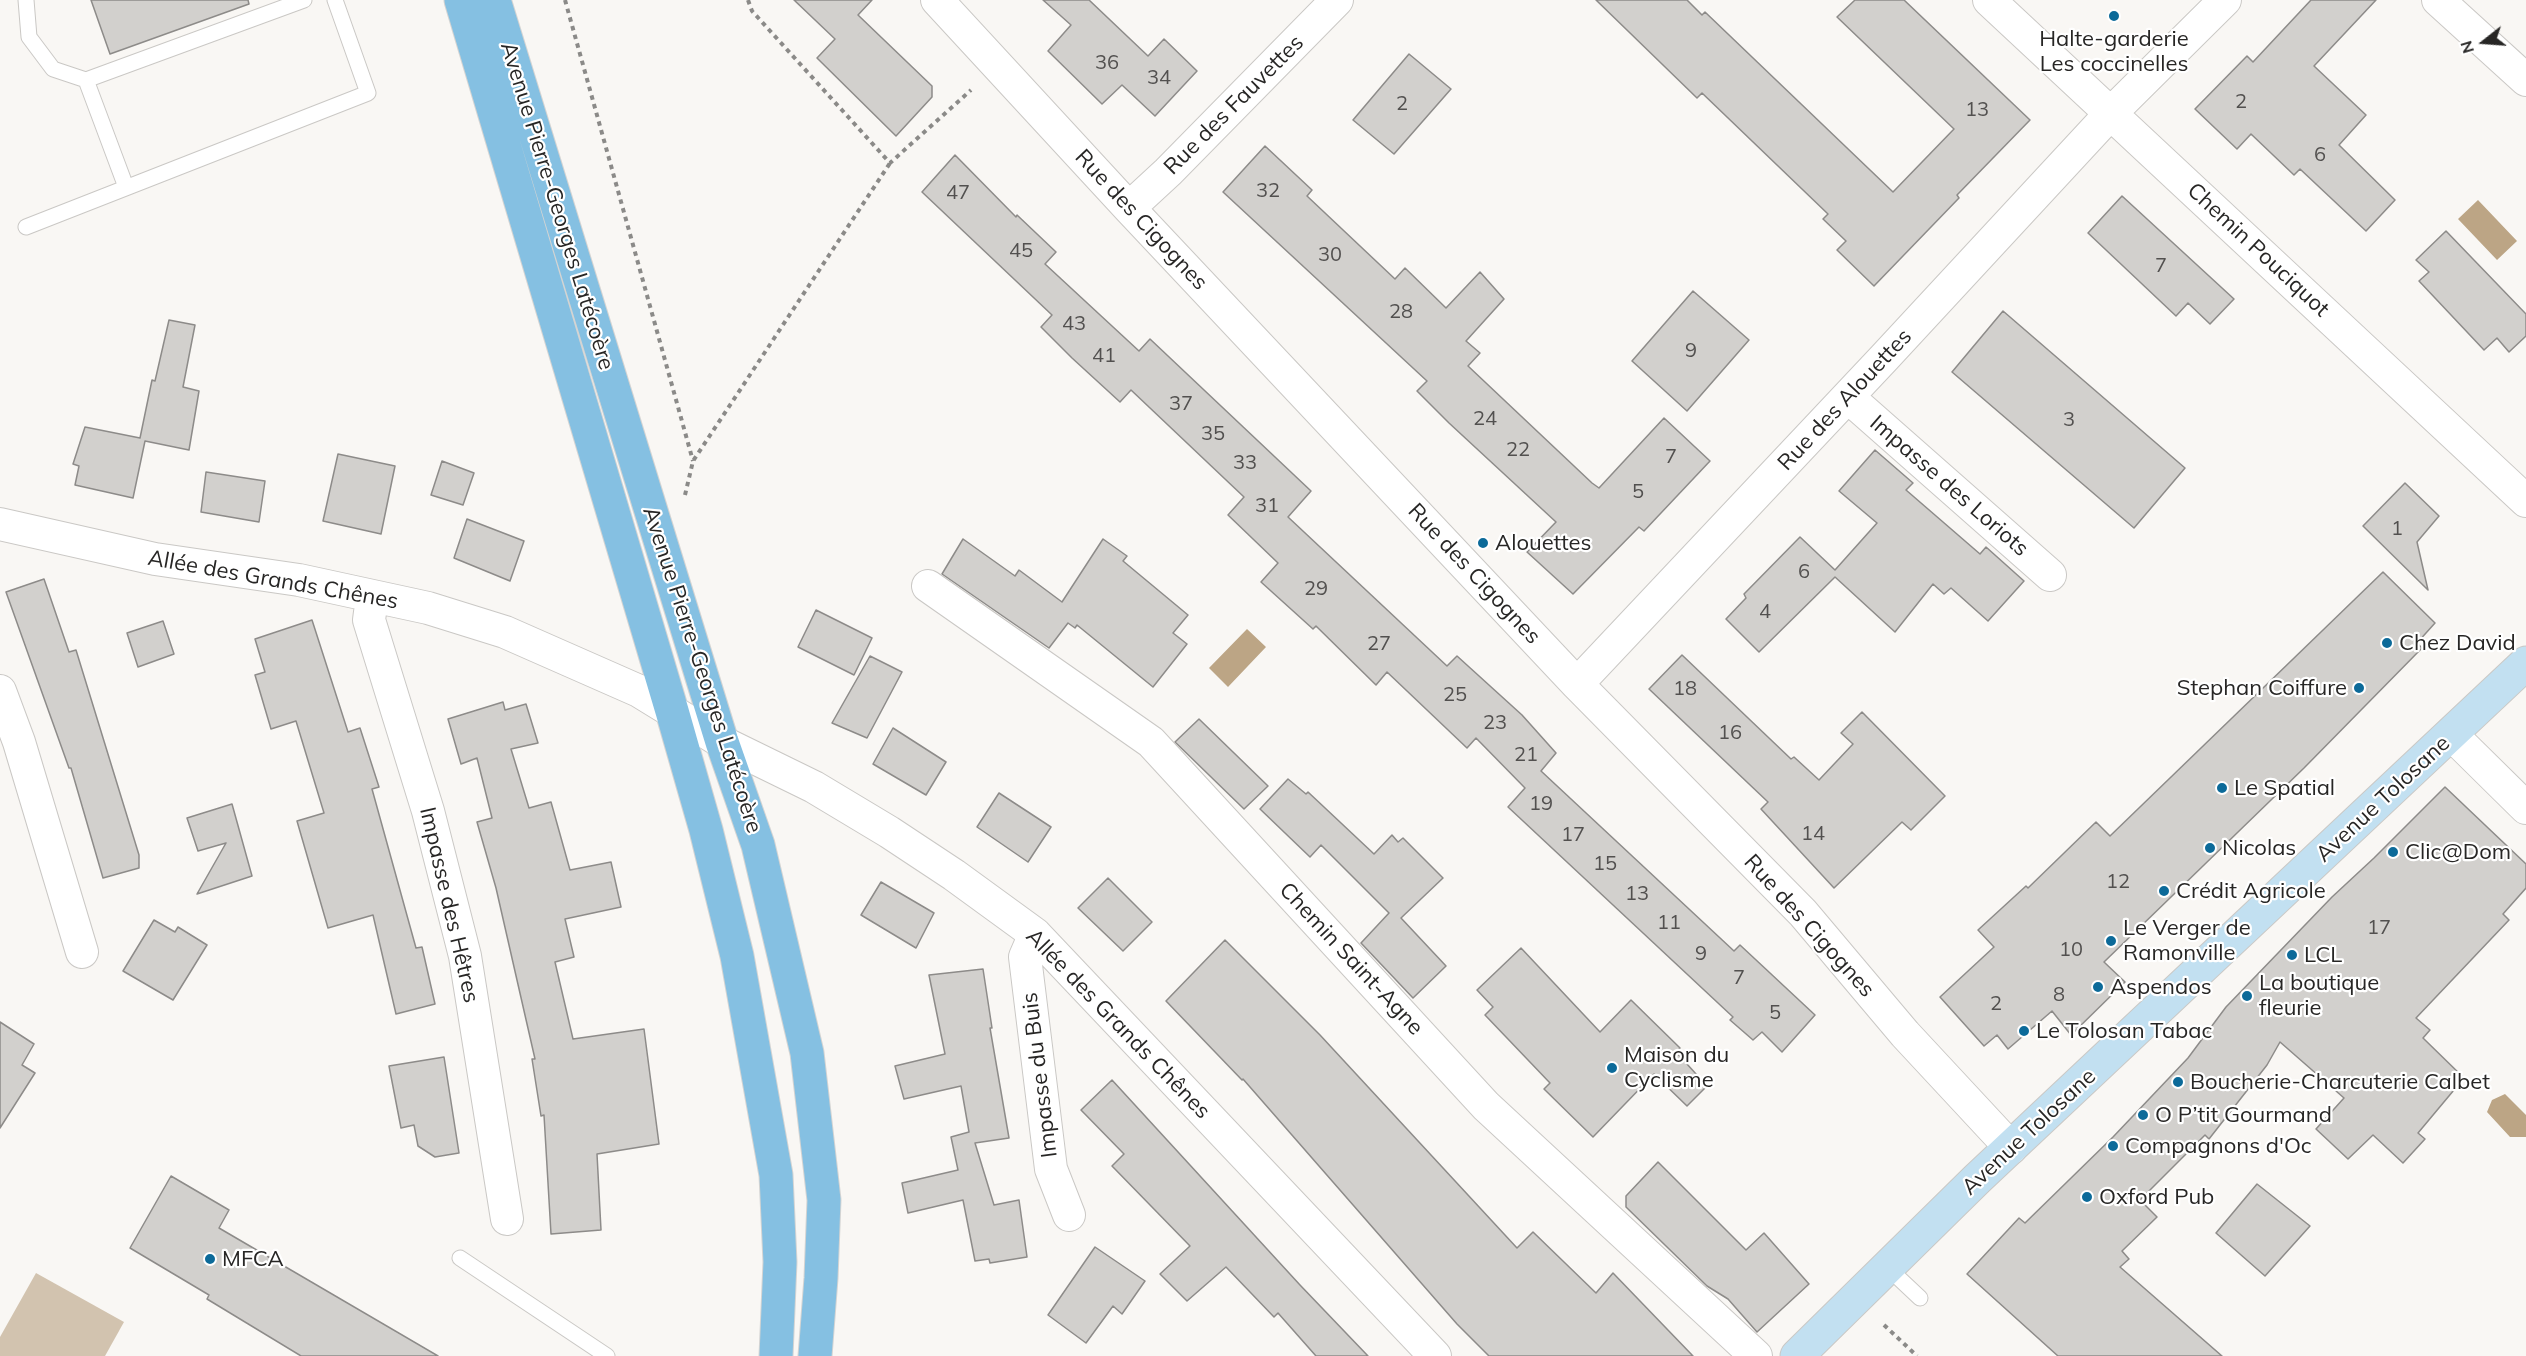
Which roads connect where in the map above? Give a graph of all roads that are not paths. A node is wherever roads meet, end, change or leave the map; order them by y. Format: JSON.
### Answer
{"nodes":[{"id":1,"x":26,"y":0,"type":"edge"},
{"id":2,"x":304,"y":0,"type":"edge"},
{"id":3,"x":335,"y":0,"type":"edge"},
{"id":4,"x":461,"y":0,"type":"edge"},
{"id":5,"x":494,"y":0,"type":"edge"},
{"id":6,"x":937,"y":0,"type":"edge"},
{"id":7,"x":1337,"y":0,"type":"edge"},
{"id":8,"x":1989,"y":0,"type":"edge"},
{"id":9,"x":2224,"y":0,"type":"edge"},
{"id":10,"x":2438,"y":0,"type":"edge"},
{"id":11,"x":86,"y":80,"type":"junction"},
{"id":12,"x":2526,"y":80,"type":"edge"},
{"id":13,"x":2111,"y":113,"type":"junction"},
{"id":14,"x":126,"y":187,"type":"junction"},
{"id":15,"x":1129,"y":208,"type":"junction"},
{"id":16,"x":26,"y":226,"type":"dead end"},
{"id":17,"x":1848,"y":397,"type":"junction"},
{"id":18,"x":2526,"y":501,"type":"edge"},
{"id":19,"x":0,"y":524,"type":"edge"},
{"id":20,"x":2050,"y":575,"type":"dead end"},
{"id":21,"x":928,"y":586,"type":"dead end"},
{"id":22,"x":372,"y":597,"type":"junction"},
{"id":23,"x":2526,"y":663,"type":"edge"},
{"id":24,"x":1577,"y":684,"type":"junction"},
{"id":25,"x":0,"y":691,"type":"edge"},
{"id":26,"x":672,"y":711,"type":"junction"},
{"id":27,"x":2451,"y":735,"type":"junction"},
{"id":28,"x":722,"y":742,"type":"junction"},
{"id":29,"x":2526,"y":808,"type":"edge"},
{"id":30,"x":1035,"y":934,"type":"junction"},
{"id":31,"x":82,"y":952,"type":"dead end"},
{"id":32,"x":2011,"y":1148,"type":"junction"},
{"id":33,"x":1069,"y":1215,"type":"dead end"},
{"id":34,"x":507,"y":1219,"type":"dead end"},
{"id":35,"x":460,"y":1258,"type":"dead end"},
{"id":36,"x":1886,"y":1266,"type":"junction"},
{"id":37,"x":1920,"y":1298,"type":"dead end"},
{"id":38,"x":607,"y":1356,"type":"edge"},
{"id":39,"x":776,"y":1356,"type":"edge"},
{"id":40,"x":814,"y":1356,"type":"edge"},
{"id":41,"x":1435,"y":1356,"type":"edge"},
{"id":42,"x":1756,"y":1356,"type":"edge"},
{"id":43,"x":1797,"y":1356,"type":"edge"}],
"edges":[{"from":1,"to":11,"type":"lane"},
{"from":2,"to":11,"type":"lane"},
{"from":3,"to":14,"type":"lane"},
{"from":4,"to":26,"type":"main road","name":"Avenue Pierre-Georges Latécoère"},
{"from":5,"to":28,"type":"main road","name":"Avenue Pierre-Georges Latécoère"},
{"from":6,"to":15,"type":"street","name":"Rue des Cigognes"},
{"from":7,"to":15,"type":"street","name":"Rue des Fauvettes"},
{"from":8,"to":13,"type":"street","name":"Chemin Pouciquot"},
{"from":9,"to":13,"type":"street","name":"Rue des Alouettes"},
{"from":10,"to":12,"type":"street"},
{"from":11,"to":14,"type":"lane"},
{"from":13,"to":17,"type":"street","name":"Rue des Alouettes"},
{"from":13,"to":18,"type":"street","name":"Chemin Pouciquot"},
{"from":14,"to":16,"type":"lane"},
{"from":15,"to":24,"type":"street","name":"Rue des Cigognes"},
{"from":17,"to":20,"type":"street","name":"Impasse des Loriots"},
{"from":17,"to":24,"type":"street","name":"Rue des Alouettes"},
{"from":19,"to":22,"type":"street","name":"Allée des Grands Chênes"},
{"from":21,"to":42,"type":"street","name":"Chemin Saint-Agne"},
{"from":22,"to":26,"type":"street","name":"Allée des Grands Chênes"},
{"from":22,"to":34,"type":"street","name":"Impasse des Hêtres"},
{"from":23,"to":27,"type":"main road","name":"Avenue Tolosane"},
{"from":24,"to":32,"type":"street","name":"Rue des Cigognes"},
{"from":25,"to":31,"type":"street"},
{"from":26,"to":28,"type":"street","name":"Allée des Grands Chênes"},
{"from":26,"to":39,"type":"main road","name":"Avenue Pierre-Georges Latécoère"},
{"from":27,"to":29,"type":"street"},
{"from":27,"to":32,"type":"main road","name":"Avenue Tolosane"},
{"from":28,"to":30,"type":"street","name":"Allée des Grands Chênes"},
{"from":28,"to":40,"type":"main road","name":"Avenue Pierre-Georges Latécoère"},
{"from":30,"to":33,"type":"street","name":"Impasse du Buis"},
{"from":30,"to":41,"type":"street","name":"Allée des Grands Chênes"},
{"from":32,"to":36,"type":"main road","name":"Avenue Tolosane"},
{"from":35,"to":38,"type":"lane"},
{"from":36,"to":37,"type":"lane"},
{"from":36,"to":43,"type":"main road","name":"Avenue Tolosane"}]}
